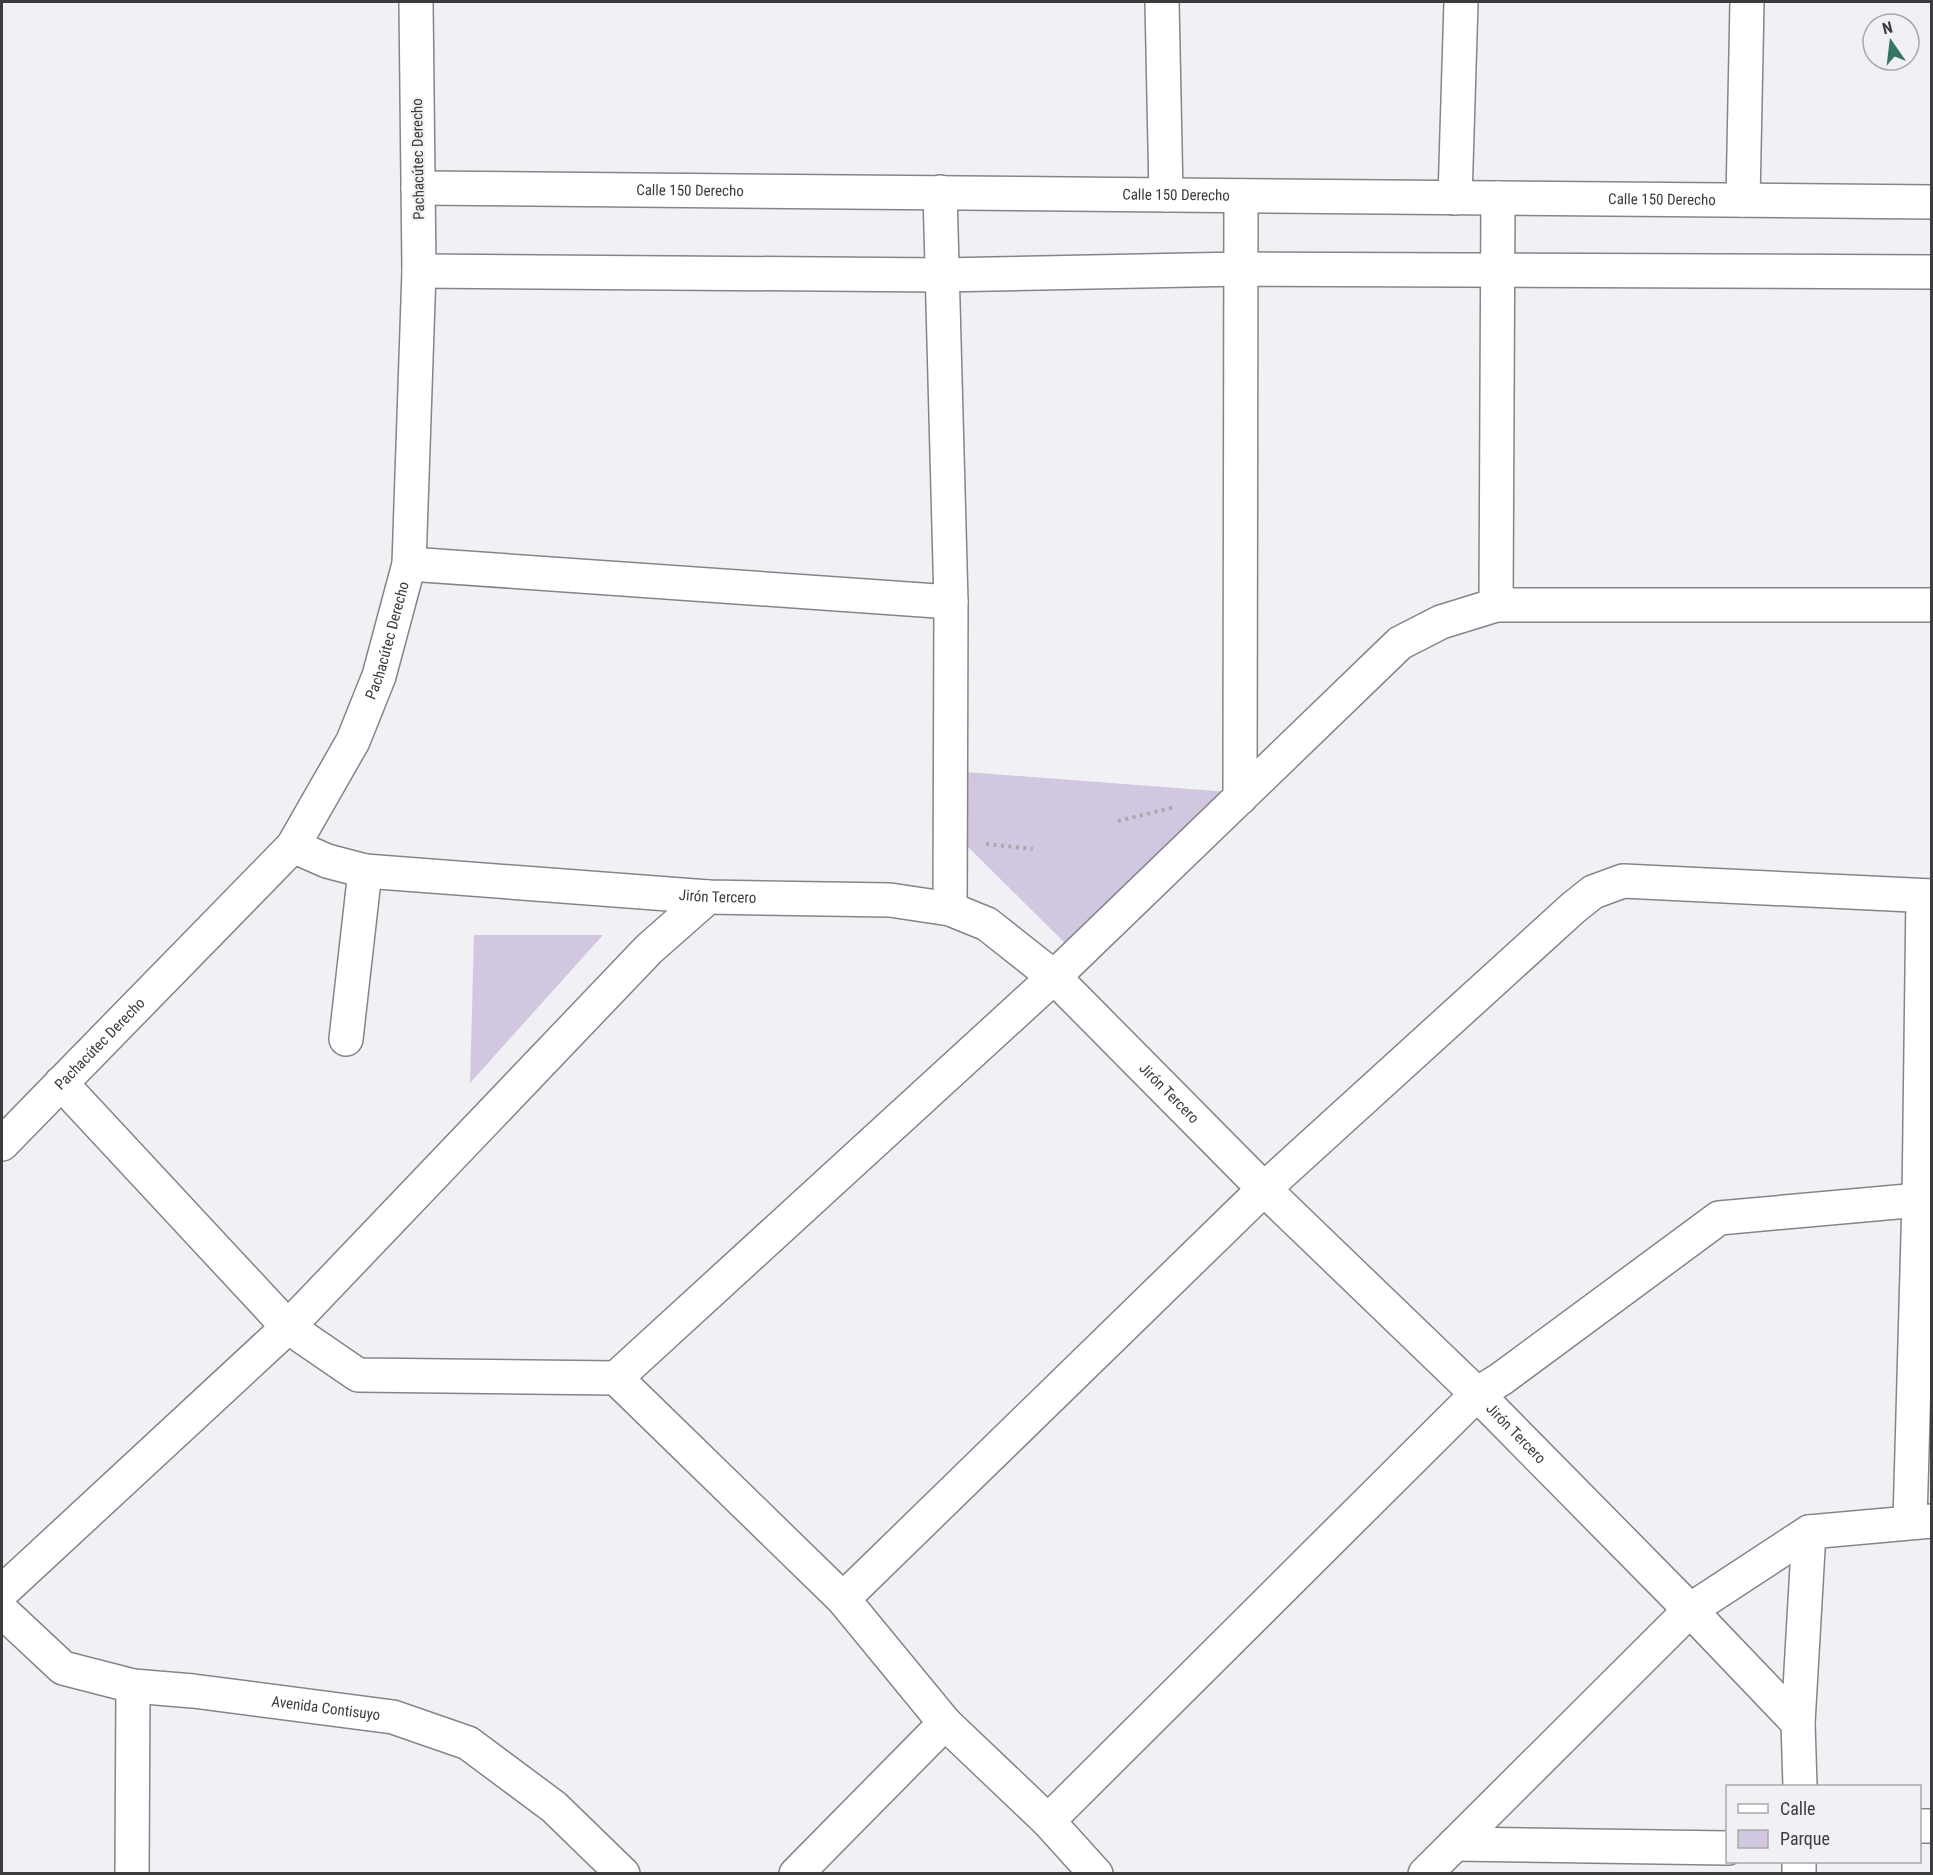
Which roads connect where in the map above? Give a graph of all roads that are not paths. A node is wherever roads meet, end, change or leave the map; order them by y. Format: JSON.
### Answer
{"nodes":[{"id":1,"x":416,"y":2,"type":"edge"},
{"id":2,"x":1162,"y":2,"type":"edge"},
{"id":3,"x":1461,"y":2,"type":"edge"},
{"id":4,"x":1747,"y":2,"type":"edge"},
{"id":5,"x":418,"y":188,"type":"junction"},
{"id":6,"x":940,"y":192,"type":"junction"},
{"id":7,"x":1166,"y":195,"type":"junction"},
{"id":8,"x":1241,"y":195,"type":"junction"},
{"id":9,"x":1455,"y":198,"type":"junction"},
{"id":10,"x":1498,"y":198,"type":"junction"},
{"id":11,"x":1743,"y":200,"type":"junction"},
{"id":12,"x":1932,"y":202,"type":"edge"},
{"id":13,"x":1241,"y":269,"type":"junction"},
{"id":14,"x":419,"y":271,"type":"junction"},
{"id":15,"x":1498,"y":271,"type":"junction"},
{"id":16,"x":1932,"y":272,"type":"edge"},
{"id":17,"x":942,"y":275,"type":"junction"},
{"id":18,"x":409,"y":564,"type":"junction"},
{"id":19,"x":951,"y":602,"type":"junction"},
{"id":20,"x":1496,"y":605,"type":"junction"},
{"id":21,"x":1932,"y":605,"type":"edge"},
{"id":22,"x":1240,"y":798,"type":"junction"},
{"id":23,"x":293,"y":846,"type":"junction"},
{"id":24,"x":365,"y":871,"type":"junction"},
{"id":25,"x":1927,"y":896,"type":"edge"},
{"id":26,"x":708,"y":897,"type":"junction"},
{"id":27,"x":950,"y":909,"type":"junction"},
{"id":28,"x":1054,"y":977,"type":"junction"},
{"id":29,"x":346,"y":1039,"type":"dead end"},
{"id":30,"x":61,"y":1083,"type":"junction"},
{"id":31,"x":2,"y":1144,"type":"edge"},
{"id":32,"x":1264,"y":1189,"type":"junction"},
{"id":33,"x":1918,"y":1200,"type":"junction"},
{"id":34,"x":288,"y":1326,"type":"junction"},
{"id":35,"x":616,"y":1378,"type":"junction"},
{"id":36,"x":1477,"y":1394,"type":"junction"},
{"id":37,"x":1921,"y":1521,"type":"edge"},
{"id":38,"x":1809,"y":1532,"type":"junction"},
{"id":39,"x":2,"y":1592,"type":"edge"},
{"id":40,"x":843,"y":1599,"type":"junction"},
{"id":41,"x":1690,"y":1610,"type":"junction"},
{"id":42,"x":2,"y":1611,"type":"edge"},
{"id":43,"x":133,"y":1686,"type":"junction"},
{"id":44,"x":945,"y":1723,"type":"junction"},
{"id":45,"x":1798,"y":1723,"type":"junction"},
{"id":46,"x":1800,"y":1785,"type":"edge"},
{"id":47,"x":1048,"y":1821,"type":"junction"},
{"id":48,"x":1455,"y":1844,"type":"junction"},
{"id":49,"x":1726,"y":1848,"type":"edge"},
{"id":50,"x":132,"y":1874,"type":"edge"},
{"id":51,"x":623,"y":1874,"type":"edge"},
{"id":52,"x":796,"y":1874,"type":"edge"},
{"id":53,"x":1096,"y":1874,"type":"edge"},
{"id":54,"x":1425,"y":1874,"type":"edge"}],
"edges":[{"from":1,"to":5,"type":"street","name":"Pachacútec Derecho"},
{"from":2,"to":7,"type":"street"},
{"from":3,"to":9,"type":"street"},
{"from":4,"to":11,"type":"street"},
{"from":5,"to":6,"type":"street","name":"Calle 150 Derecho"},
{"from":5,"to":14,"type":"street","name":"Pachacútec Derecho"},
{"from":6,"to":7,"type":"street","name":"Calle 150 Derecho"},
{"from":6,"to":17,"type":"street"},
{"from":7,"to":8,"type":"street","name":"Calle 150 Derecho"},
{"from":8,"to":9,"type":"street","name":"Calle 150 Derecho"},
{"from":8,"to":13,"type":"street"},
{"from":9,"to":10,"type":"street","name":"Calle 150 Derecho"},
{"from":10,"to":11,"type":"street","name":"Calle 150 Derecho"},
{"from":10,"to":15,"type":"street"},
{"from":11,"to":12,"type":"street","name":"Calle 150 Derecho"},
{"from":13,"to":15,"type":"street"},
{"from":13,"to":17,"type":"street"},
{"from":13,"to":22,"type":"street"},
{"from":14,"to":17,"type":"street"},
{"from":14,"to":18,"type":"street","name":"Pachacútec Derecho"},
{"from":15,"to":16,"type":"street"},
{"from":15,"to":20,"type":"street"},
{"from":17,"to":19,"type":"street"},
{"from":18,"to":19,"type":"street"},
{"from":18,"to":23,"type":"street","name":"Pachacútec Derecho"},
{"from":19,"to":27,"type":"street"},
{"from":20,"to":21,"type":"street"},
{"from":20,"to":22,"type":"street"},
{"from":22,"to":28,"type":"street"},
{"from":23,"to":24,"type":"street","name":"Jirón Tercero"},
{"from":23,"to":30,"type":"street","name":"Pachacútec Derecho"},
{"from":24,"to":26,"type":"street","name":"Jirón Tercero"},
{"from":24,"to":29,"type":"street"},
{"from":25,"to":32,"type":"street"},
{"from":25,"to":33,"type":"street"},
{"from":26,"to":27,"type":"street","name":"Jirón Tercero"},
{"from":26,"to":34,"type":"street"},
{"from":27,"to":28,"type":"street","name":"Jirón Tercero"},
{"from":28,"to":32,"type":"street","name":"Jirón Tercero"},
{"from":28,"to":35,"type":"street"},
{"from":30,"to":31,"type":"street","name":"Pachacútec Derecho"},
{"from":30,"to":34,"type":"street"},
{"from":32,"to":36,"type":"street","name":"Jirón Tercero"},
{"from":32,"to":40,"type":"street"},
{"from":33,"to":36,"type":"street"},
{"from":33,"to":37,"type":"street"},
{"from":34,"to":35,"type":"street"},
{"from":34,"to":39,"type":"street"},
{"from":35,"to":40,"type":"street"},
{"from":36,"to":41,"type":"street","name":"Jirón Tercero"},
{"from":36,"to":47,"type":"street"},
{"from":37,"to":38,"type":"street"},
{"from":38,"to":41,"type":"street"},
{"from":38,"to":45,"type":"street"},
{"from":40,"to":44,"type":"street"},
{"from":41,"to":45,"type":"street","name":"Jirón Tercero"},
{"from":41,"to":48,"type":"street"},
{"from":42,"to":43,"type":"street","name":"Avenida Contisuyo"},
{"from":43,"to":50,"type":"street"},
{"from":43,"to":51,"type":"street","name":"Avenida Contisuyo"},
{"from":44,"to":47,"type":"street"},
{"from":44,"to":52,"type":"street"},
{"from":45,"to":46,"type":"street"},
{"from":47,"to":53,"type":"street"},
{"from":48,"to":49,"type":"street"},
{"from":48,"to":54,"type":"street"}]}
